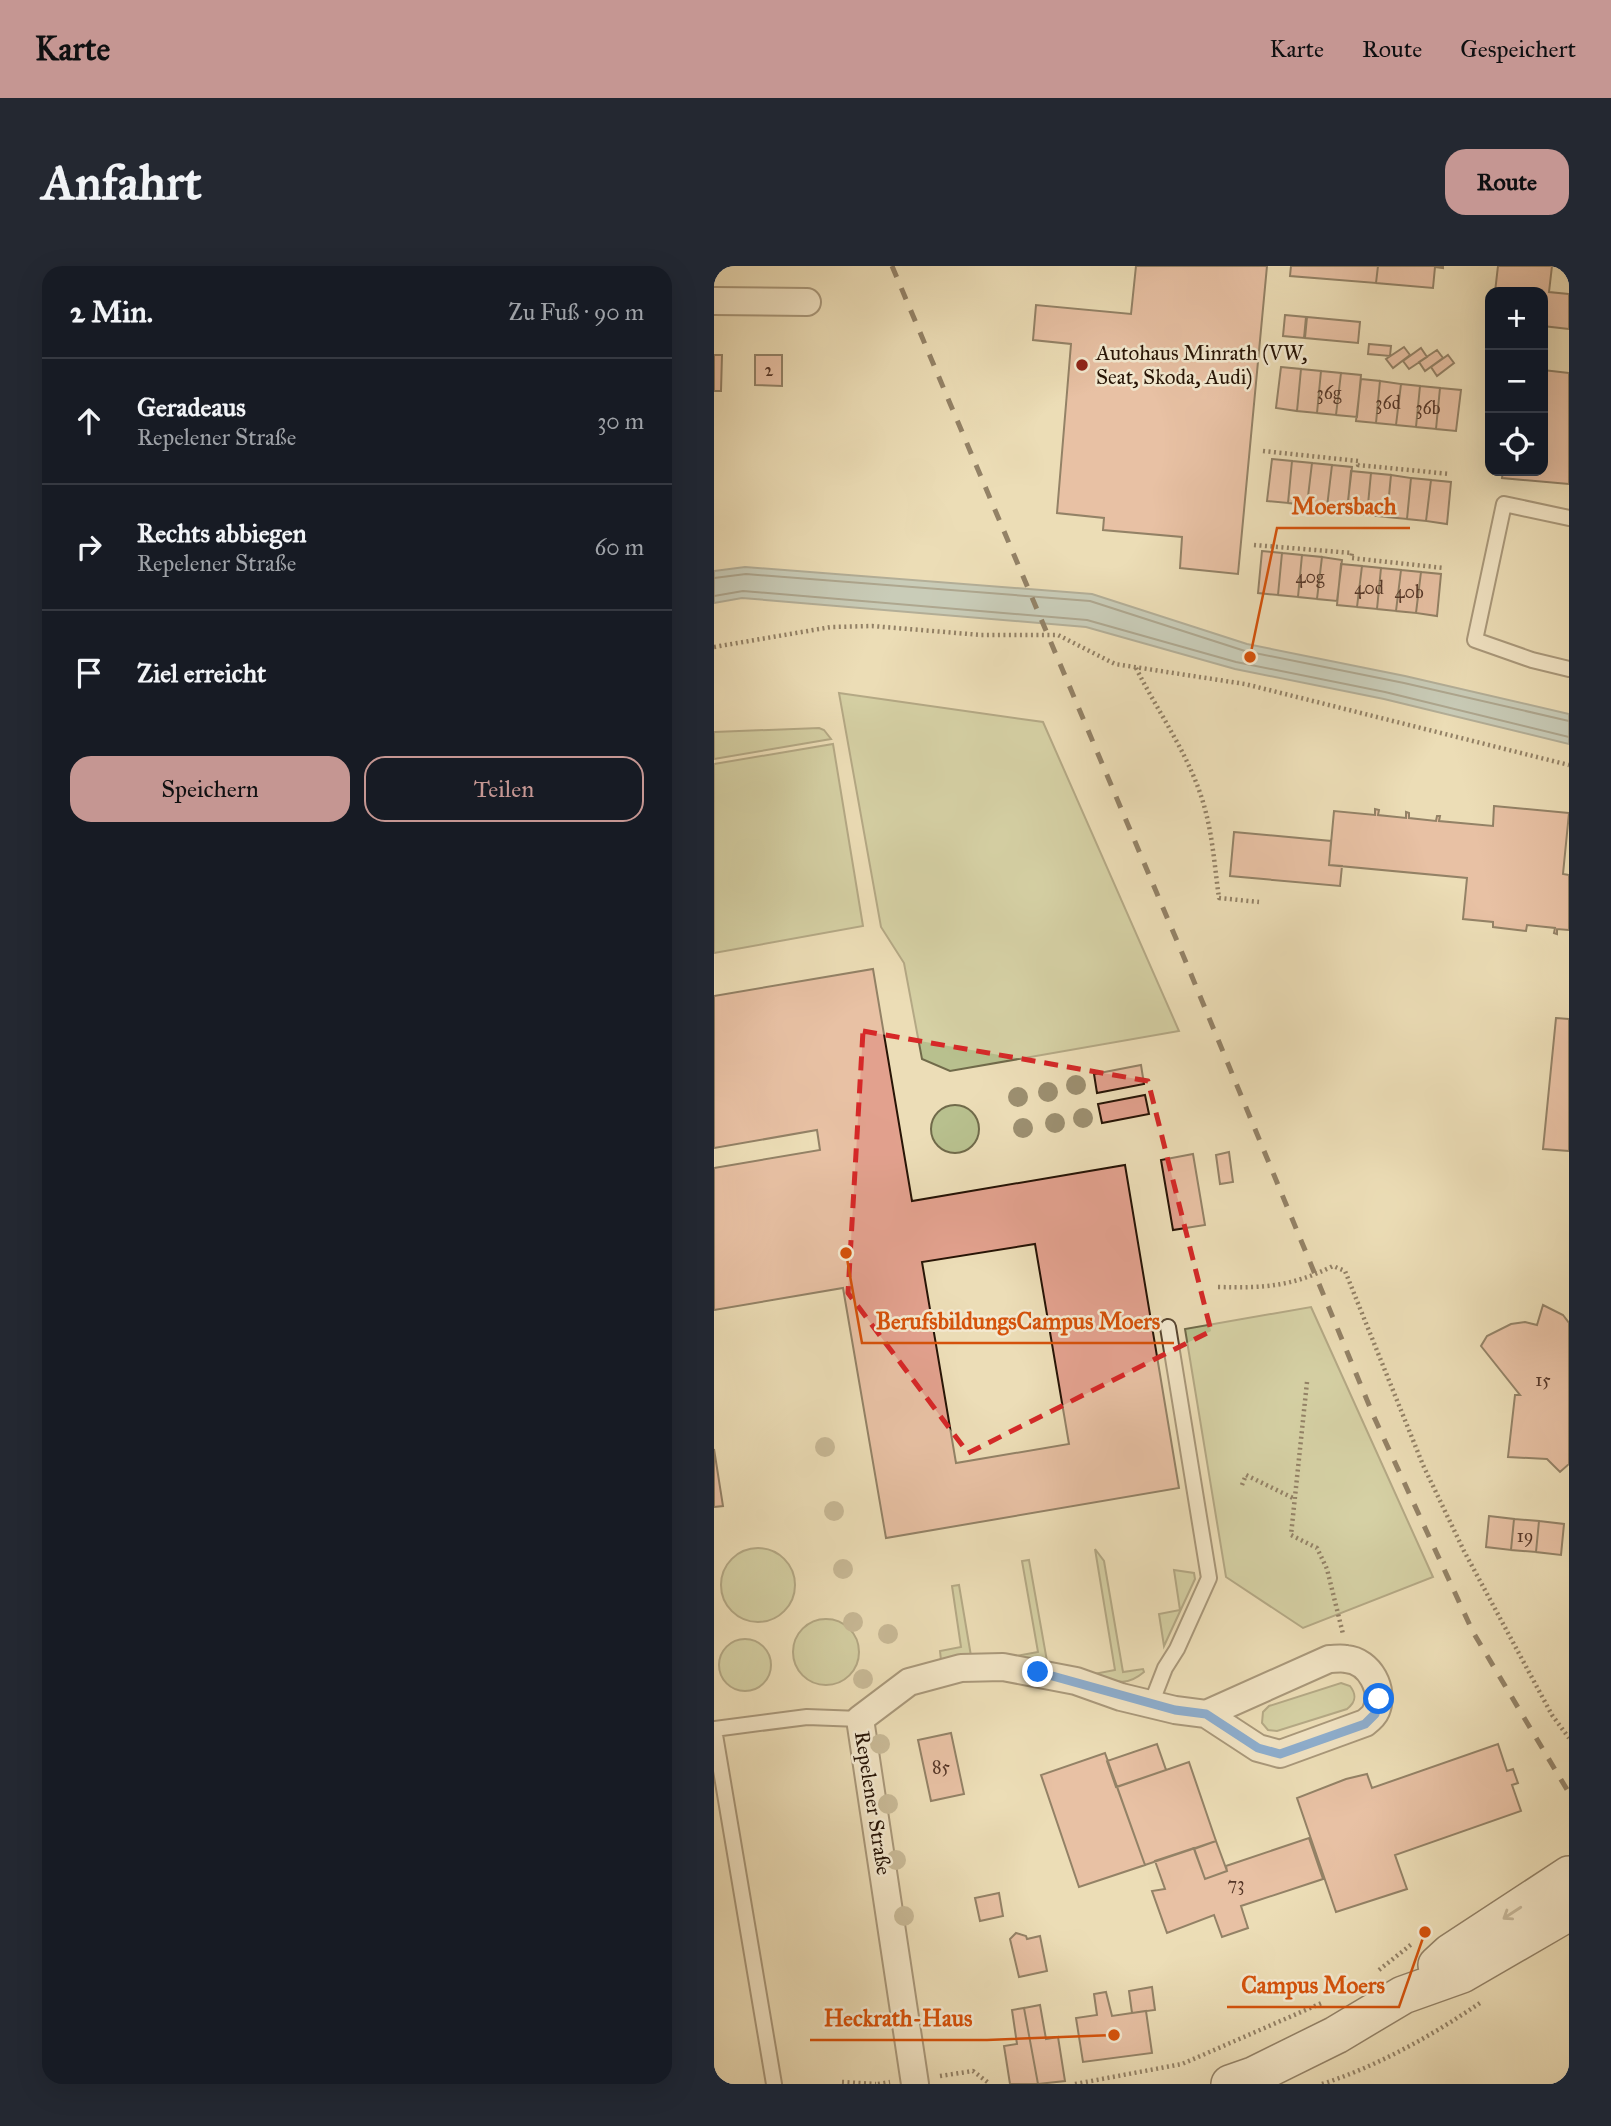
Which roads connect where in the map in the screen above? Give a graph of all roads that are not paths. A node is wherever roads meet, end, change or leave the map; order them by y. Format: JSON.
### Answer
{"nodes":[{"id":1,"x":714,"y":301,"type":"edge"},
{"id":2,"x":807,"y":302,"type":"dead end"},
{"id":3,"x":1569,"y":518,"type":"edge"},
{"id":4,"x":1569,"y":669,"type":"edge"},
{"id":5,"x":1168,"y":1327,"type":"dead end"},
{"id":6,"x":1151,"y":1704,"type":"junction"},
{"id":7,"x":1206,"y":1714,"type":"junction"},
{"id":8,"x":860,"y":1718,"type":"junction"},
{"id":9,"x":1569,"y":1875,"type":"edge"},
{"id":10,"x":1569,"y":1912,"type":"edge"},
{"id":11,"x":1391,"y":1983,"type":"junction"},
{"id":12,"x":1246,"y":2082,"type":"edge"},
{"id":13,"x":774,"y":2084,"type":"edge"},
{"id":14,"x":915,"y":2084,"type":"edge"}],
"edges":[{"from":1,"to":2,"type":"street"},
{"from":3,"to":4,"type":"lane"},
{"from":5,"to":6,"type":"lane"},
{"from":6,"to":7,"type":"street","name":"Repelener Straße"},
{"from":6,"to":8,"type":"street","name":"Repelener Straße"},
{"from":7,"to":7,"type":"street","name":"Repelener Straße"},
{"from":8,"to":13,"type":"lane"},
{"from":8,"to":14,"type":"street","name":"Repelener Straße"},
{"from":9,"to":11,"type":"main road","one_way":true},
{"from":10,"to":11,"type":"main road"},
{"from":11,"to":12,"type":"main road"}]}
